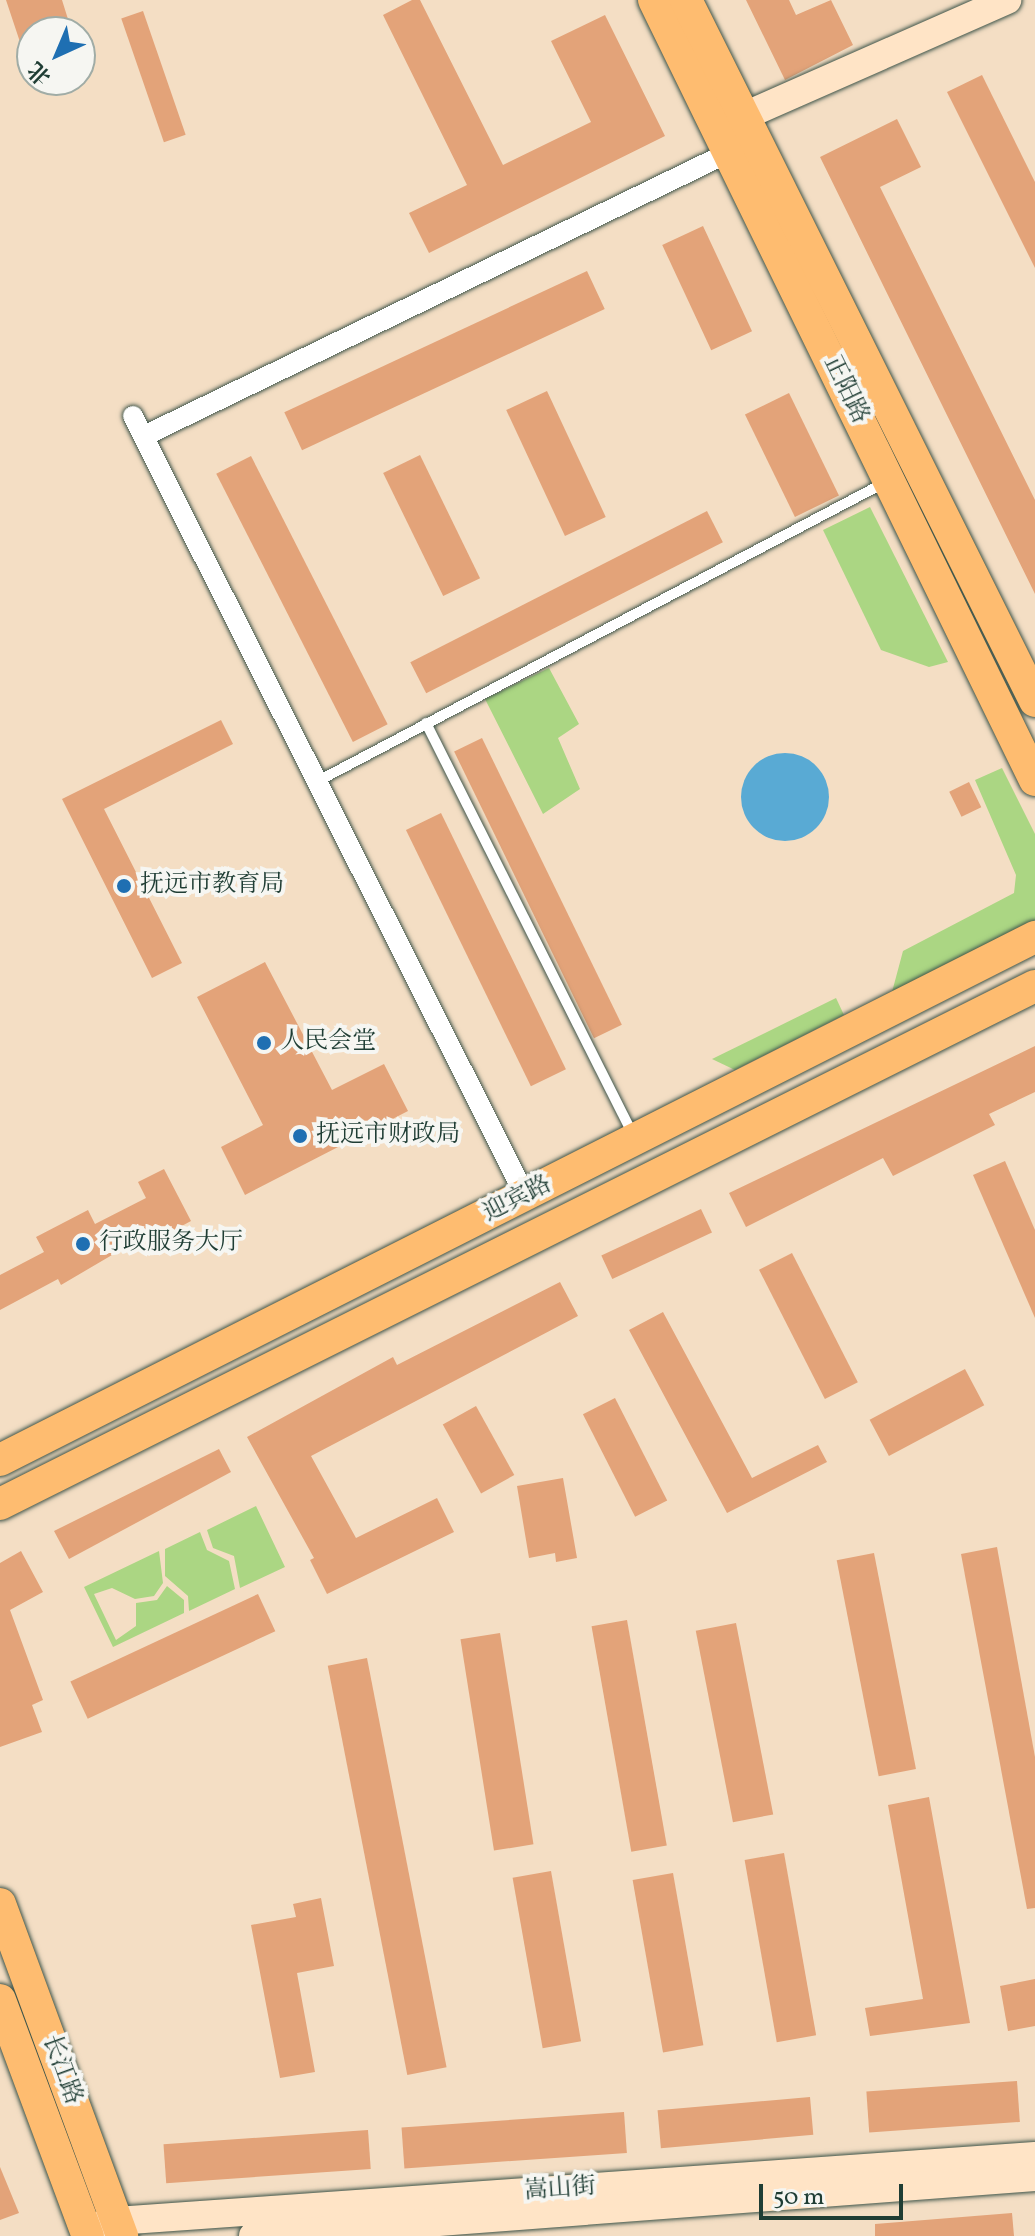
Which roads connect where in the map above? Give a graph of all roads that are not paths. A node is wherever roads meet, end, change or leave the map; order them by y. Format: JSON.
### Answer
{"nodes":[{"id":1,"x":654,"y":0,"type":"edge"},
{"id":2,"x":686,"y":0,"type":"edge"},
{"id":3,"x":1007,"y":0,"type":"edge"},
{"id":4,"x":741,"y":137,"type":"junction"},
{"id":5,"x":133,"y":416,"type":"dead end"},
{"id":6,"x":144,"y":436,"type":"junction"},
{"id":7,"x":889,"y":480,"type":"junction"},
{"id":8,"x":1035,"y":701,"type":"edge"},
{"id":9,"x":426,"y":723,"type":"junction"},
{"id":10,"x":1035,"y":780,"type":"edge"},
{"id":11,"x":318,"y":781,"type":"junction"},
{"id":12,"x":1035,"y":937,"type":"edge"},
{"id":13,"x":1035,"y":986,"type":"edge"},
{"id":14,"x":637,"y":1141,"type":"junction"},
{"id":15,"x":526,"y":1197,"type":"junction"},
{"id":16,"x":0,"y":1460,"type":"edge"},
{"id":17,"x":0,"y":1504,"type":"edge"},
{"id":18,"x":0,"y":1904,"type":"edge"},
{"id":19,"x":0,"y":2000,"type":"edge"},
{"id":20,"x":1035,"y":2156,"type":"edge"},
{"id":21,"x":1035,"y":2177,"type":"edge"},
{"id":22,"x":103,"y":2231,"type":"edge"},
{"id":23,"x":392,"y":2231,"type":"edge"},
{"id":24,"x":253,"y":2236,"type":"edge"}],
"edges":[{"from":1,"to":4,"type":"main road","name":"正阳路"},
{"from":2,"to":4,"type":"main road","name":"正阳路"},
{"from":3,"to":4,"type":"main road"},
{"from":4,"to":6,"type":"street"},
{"from":4,"to":7,"type":"main road","name":"正阳路"},
{"from":4,"to":8,"type":"main road","name":"正阳路"},
{"from":5,"to":6,"type":"street"},
{"from":6,"to":11,"type":"street"},
{"from":7,"to":9,"type":"lane"},
{"from":7,"to":10,"type":"main road","name":"正阳路"},
{"from":9,"to":11,"type":"lane"},
{"from":9,"to":14,"type":"lane"},
{"from":11,"to":15,"type":"street"},
{"from":12,"to":14,"type":"main road","name":"迎宾路"},
{"from":13,"to":17,"type":"main road","name":"迎宾路"},
{"from":14,"to":15,"type":"main road","name":"迎宾路"},
{"from":15,"to":16,"type":"main road","name":"迎宾路"},
{"from":18,"to":22,"type":"main road","name":"长江路"},
{"from":19,"to":22,"type":"main road","name":"长江路"},
{"from":20,"to":22,"type":"main road","name":"嵩山街"},
{"from":21,"to":23,"type":"main road","name":"嵩山街"},
{"from":23,"to":24,"type":"main road","name":"嵩山街"}]}
